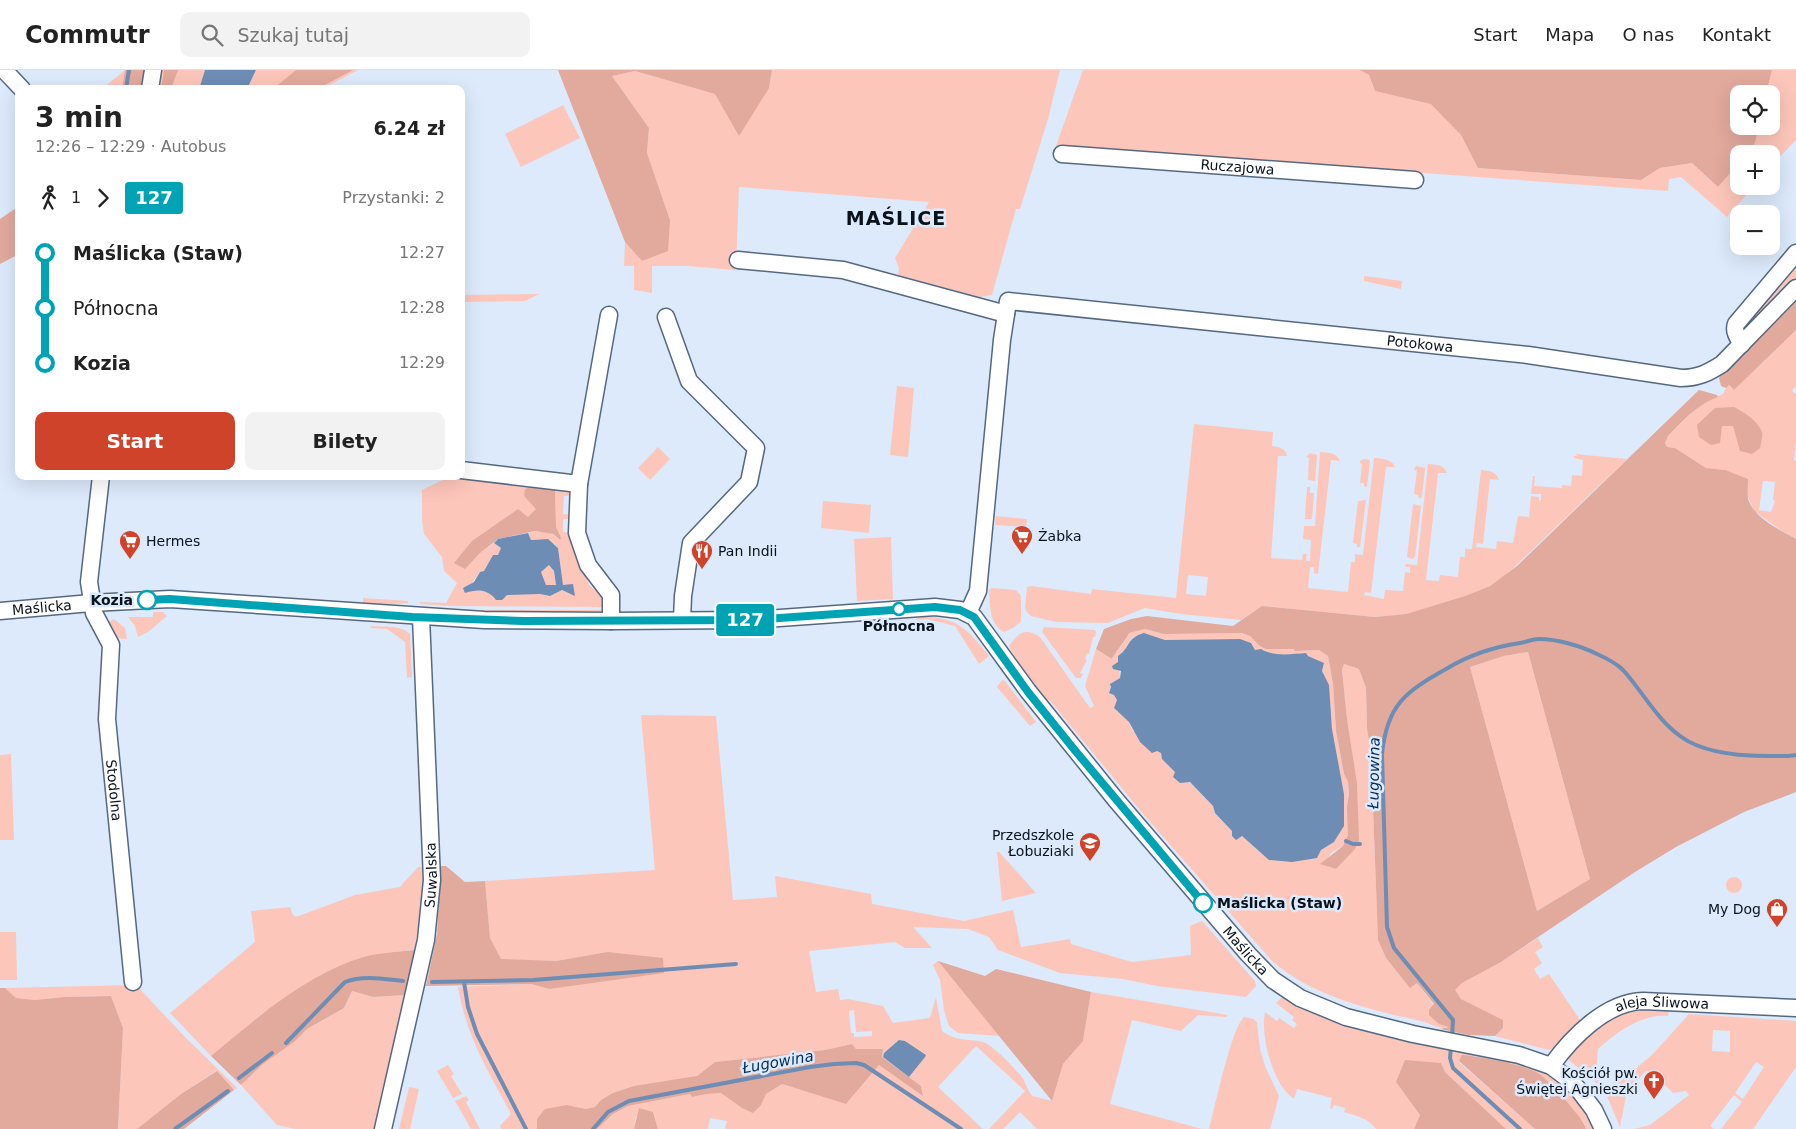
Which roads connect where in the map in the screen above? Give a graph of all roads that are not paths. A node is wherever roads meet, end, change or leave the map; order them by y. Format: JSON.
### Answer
{"nodes":[{"id":1,"x":153,"y":70,"type":"edge"},
{"id":2,"x":4,"y":75,"type":"edge"},
{"id":3,"x":17,"y":85,"type":"edge"},
{"id":4,"x":151,"y":85,"type":"edge"},
{"id":5,"x":1062,"y":154,"type":"dead end"},
{"id":6,"x":1415,"y":180,"type":"dead end"},
{"id":7,"x":1796,"y":253,"type":"edge"},
{"id":8,"x":738,"y":260,"type":"dead end"},
{"id":9,"x":1796,"y":288,"type":"edge"},
{"id":10,"x":1007,"y":307,"type":"junction"},
{"id":11,"x":609,"y":315,"type":"dead end"},
{"id":12,"x":666,"y":317,"type":"dead end"},
{"id":13,"x":1742,"y":344,"type":"junction"},
{"id":14,"x":465,"y":470,"type":"edge"},
{"id":15,"x":101,"y":480,"type":"edge"},
{"id":16,"x":579,"y":484,"type":"junction"},
{"id":17,"x":91,"y":603,"type":"junction"},
{"id":18,"x":0,"y":611,"type":"edge"},
{"id":19,"x":968,"y":613,"type":"junction"},
{"id":20,"x":421,"y":617,"type":"junction"},
{"id":21,"x":682,"y":620,"type":"junction"},
{"id":22,"x":611,"y":621,"type":"junction"},
{"id":23,"x":133,"y":982,"type":"dead end"},
{"id":24,"x":1796,"y":1008,"type":"edge"},
{"id":25,"x":1551,"y":1066,"type":"junction"},
{"id":26,"x":383,"y":1129,"type":"edge"},
{"id":27,"x":1602,"y":1129,"type":"edge"}],
"edges":[{"from":1,"to":4,"type":"street"},
{"from":2,"to":3,"type":"street"},
{"from":5,"to":6,"type":"street","name":"Ruczajowa"},
{"from":7,"to":13,"type":"street"},
{"from":8,"to":10,"type":"street"},
{"from":9,"to":13,"type":"street","name":"Potokowa"},
{"from":10,"to":13,"type":"street","name":"Potokowa"},
{"from":10,"to":19,"type":"street"},
{"from":11,"to":16,"type":"street"},
{"from":12,"to":21,"type":"street"},
{"from":14,"to":16,"type":"street"},
{"from":15,"to":17,"type":"street"},
{"from":16,"to":22,"type":"street"},
{"from":17,"to":18,"type":"street","name":"Maślicka"},
{"from":17,"to":20,"type":"street","name":"Maślicka"},
{"from":17,"to":23,"type":"street","name":"Stodolna"},
{"from":19,"to":21,"type":"street","name":"Maślicka"},
{"from":19,"to":25,"type":"street","name":"Maślicka"},
{"from":20,"to":22,"type":"street","name":"Maślicka"},
{"from":20,"to":26,"type":"street","name":"Suwalska"},
{"from":21,"to":22,"type":"street","name":"Maślicka"},
{"from":24,"to":25,"type":"street","name":"aleja Śliwowa"},
{"from":25,"to":27,"type":"street","name":"Maślicka"}]}
